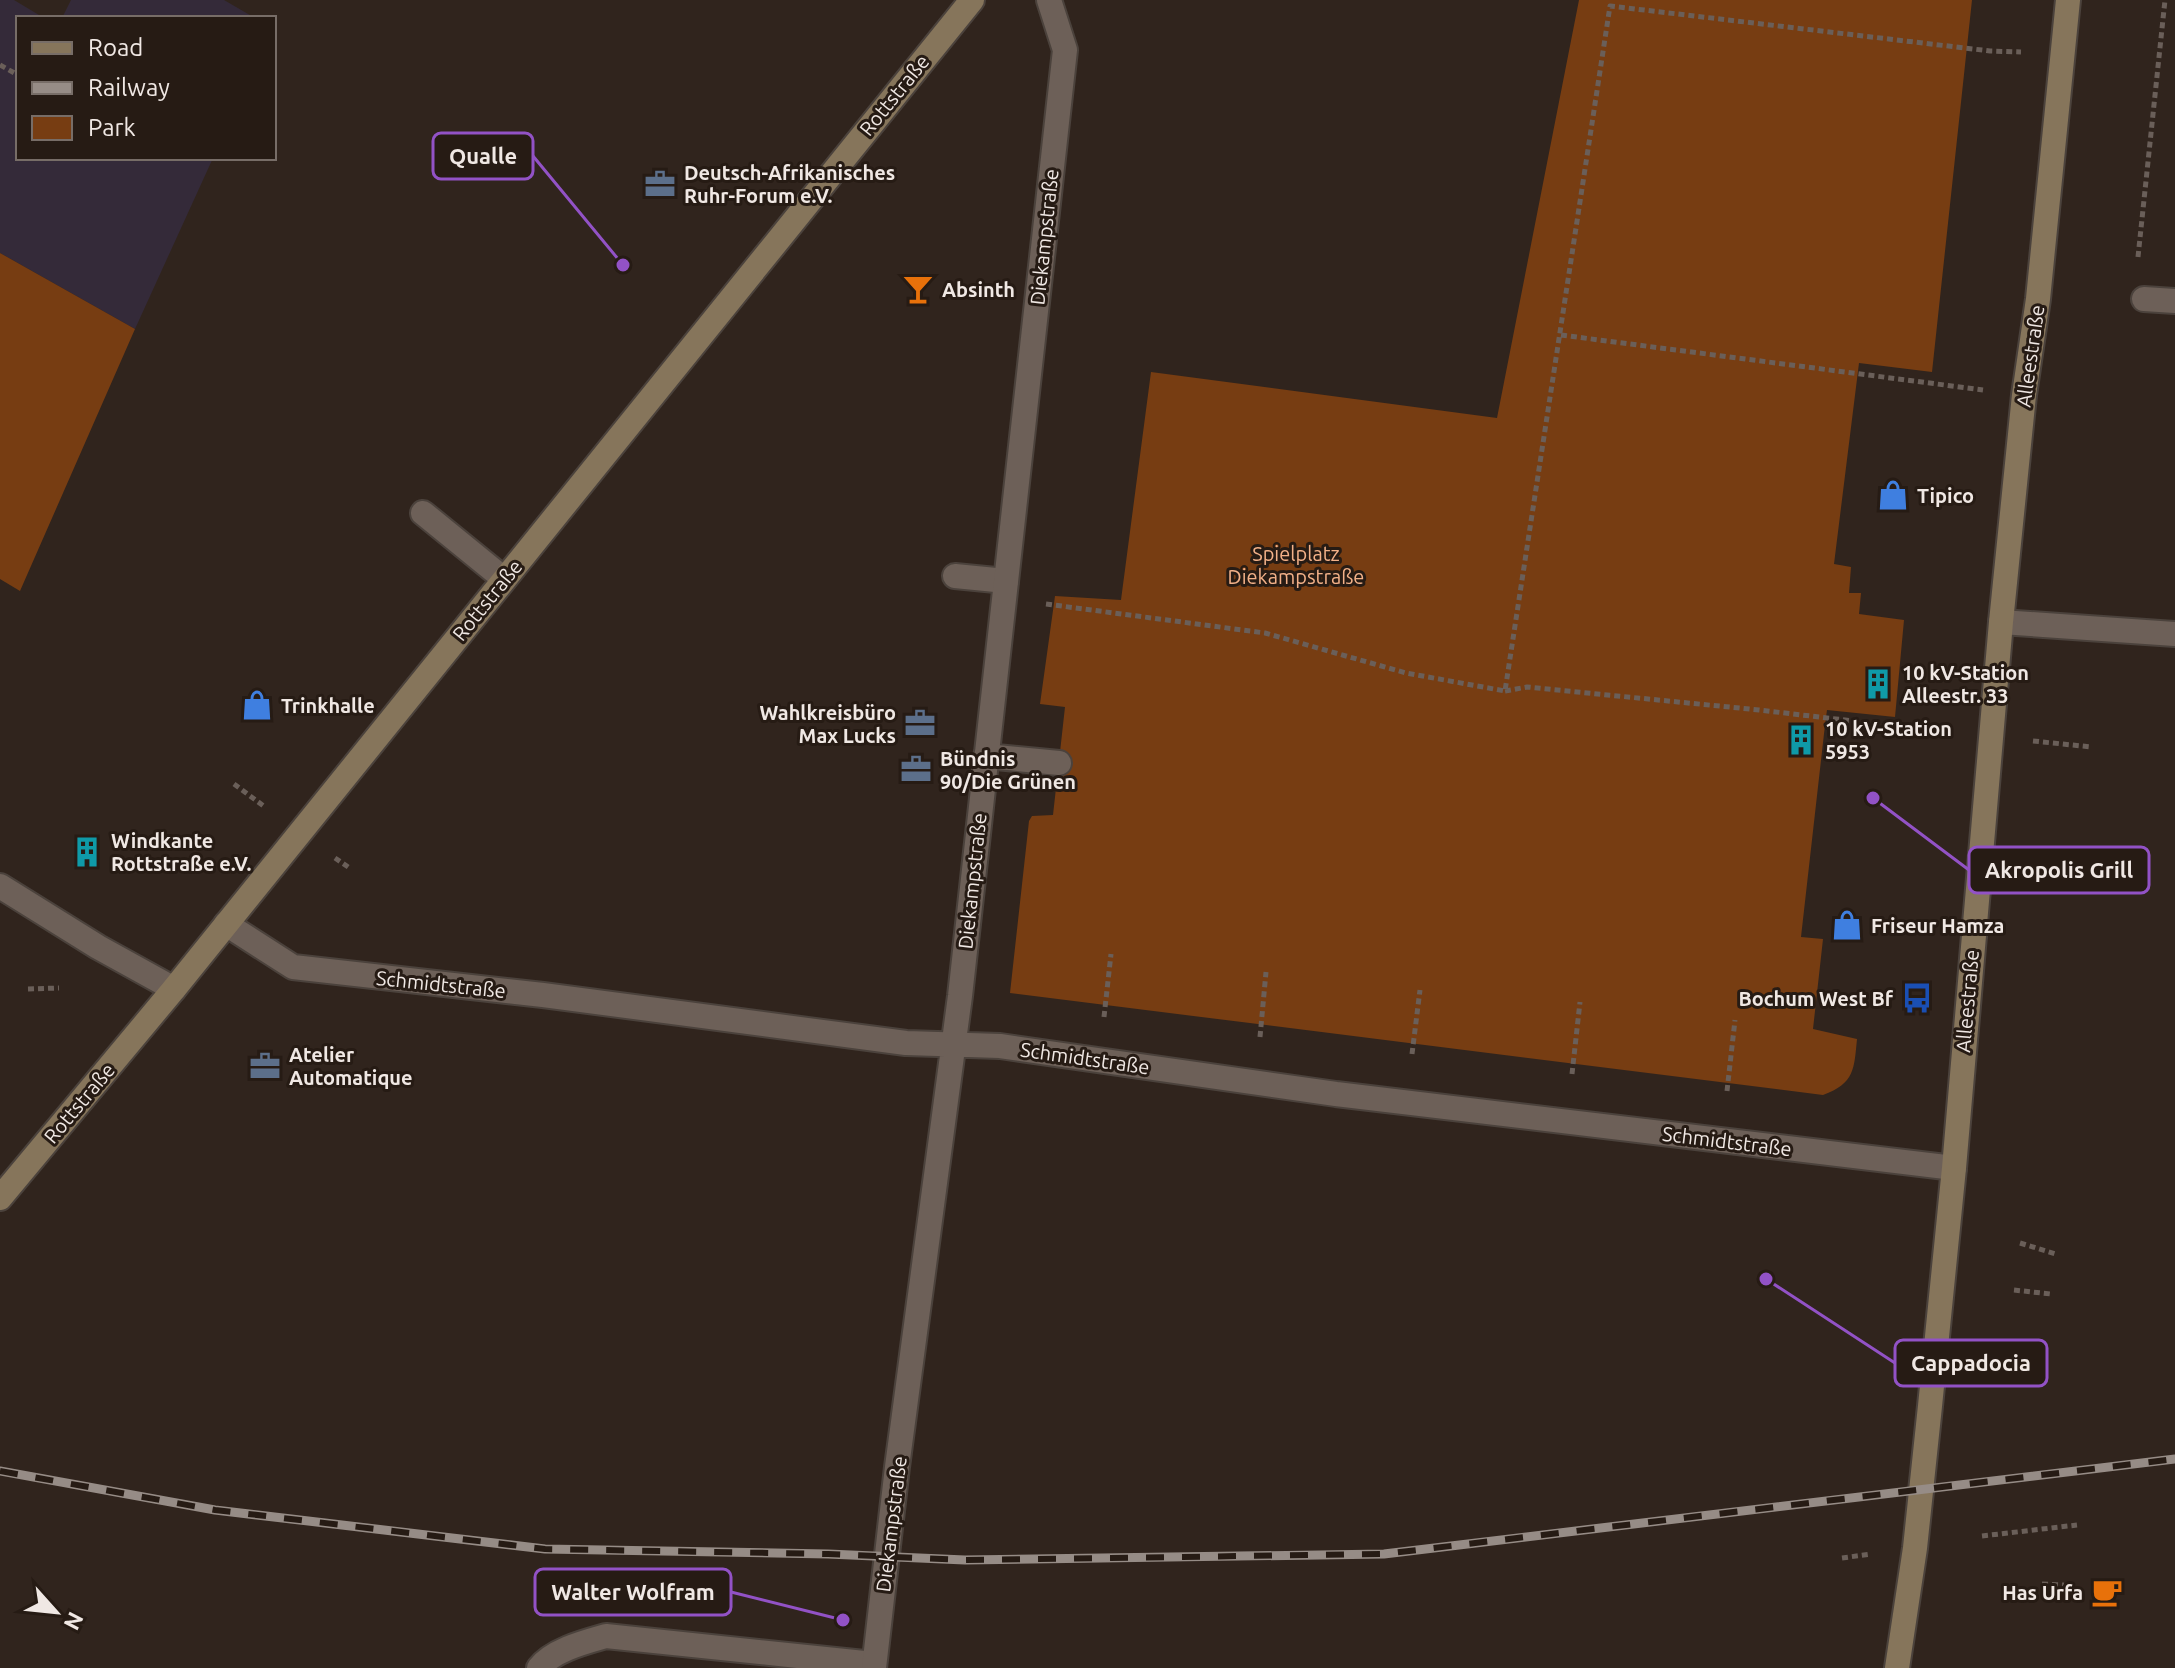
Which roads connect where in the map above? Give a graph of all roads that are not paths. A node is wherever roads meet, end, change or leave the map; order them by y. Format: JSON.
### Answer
{"nodes":[{"id":1,"x":1049,"y":0,"type":"edge"},
{"id":2,"x":2068,"y":0,"type":"edge"},
{"id":3,"x":966,"y":2,"type":"edge"},
{"id":4,"x":2144,"y":299,"type":"dead end"},
{"id":5,"x":2175,"y":301,"type":"edge"},
{"id":6,"x":423,"y":513,"type":"dead end"},
{"id":7,"x":955,"y":576,"type":"dead end"},
{"id":8,"x":504,"y":579,"type":"junction"},
{"id":9,"x":1006,"y":581,"type":"junction"},
{"id":10,"x":2001,"y":622,"type":"junction"},
{"id":11,"x":2175,"y":634,"type":"edge"},
{"id":12,"x":986,"y":756,"type":"junction"},
{"id":13,"x":1059,"y":763,"type":"dead end"},
{"id":14,"x":0,"y":886,"type":"edge"},
{"id":15,"x":226,"y":924,"type":"junction"},
{"id":16,"x":174,"y":989,"type":"junction"},
{"id":17,"x":953,"y":1045,"type":"junction"},
{"id":18,"x":1954,"y":1168,"type":"junction"},
{"id":19,"x":0,"y":1198,"type":"edge"},
{"id":20,"x":874,"y":1666,"type":"edge"},
{"id":21,"x":539,"y":1668,"type":"edge"},
{"id":22,"x":1897,"y":1668,"type":"edge"}],
"edges":[{"from":1,"to":9,"type":"street","name":"Diekampstraße"},
{"from":2,"to":10,"type":"main road","name":"Alleestraße"},
{"from":3,"to":8,"type":"main road","name":"Rottstraße"},
{"from":4,"to":5,"type":"street"},
{"from":6,"to":8,"type":"street"},
{"from":7,"to":9,"type":"street"},
{"from":8,"to":15,"type":"main road","name":"Rottstraße"},
{"from":9,"to":12,"type":"street","name":"Diekampstraße"},
{"from":10,"to":11,"type":"street"},
{"from":10,"to":18,"type":"main road","name":"Alleestraße"},
{"from":12,"to":13,"type":"street"},
{"from":12,"to":17,"type":"street","name":"Diekampstraße"},
{"from":14,"to":16,"type":"street"},
{"from":15,"to":16,"type":"main road","name":"Rottstraße"},
{"from":15,"to":17,"type":"street","name":"Schmidtstraße"},
{"from":16,"to":19,"type":"main road","name":"Rottstraße"},
{"from":17,"to":18,"type":"street","name":"Schmidtstraße"},
{"from":17,"to":20,"type":"street","name":"Diekampstraße"},
{"from":18,"to":22,"type":"main road","name":"Alleestraße"},
{"from":20,"to":21,"type":"street"}]}
